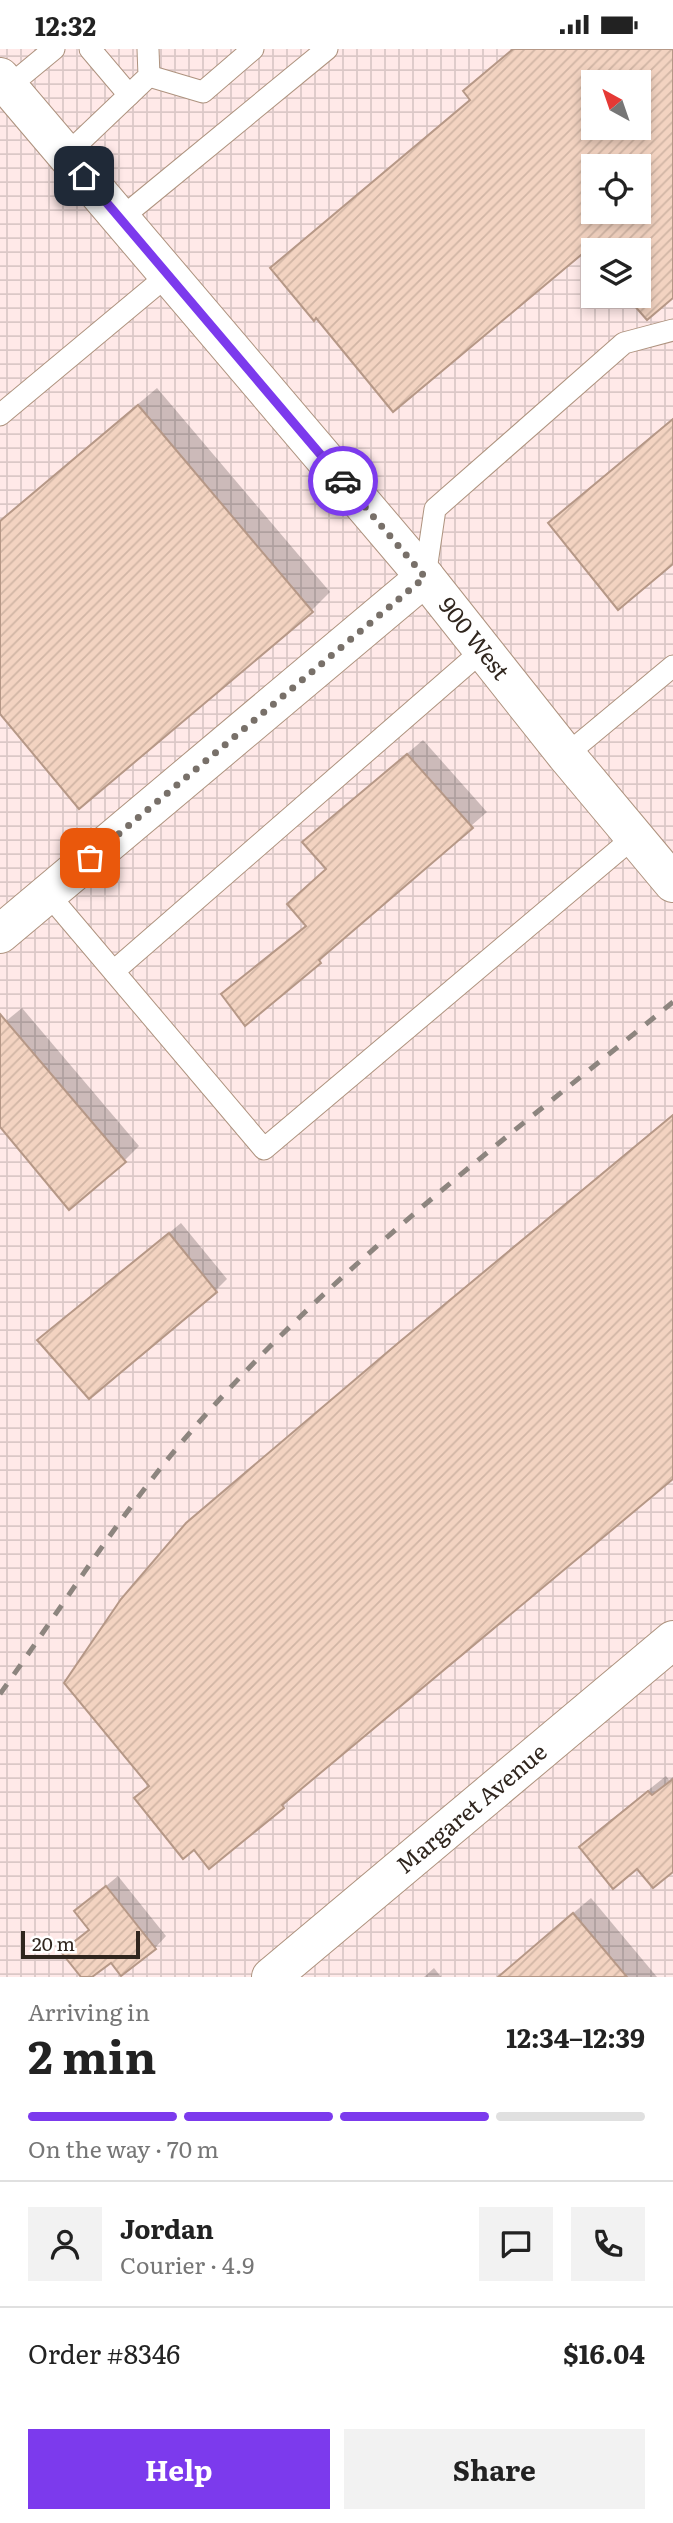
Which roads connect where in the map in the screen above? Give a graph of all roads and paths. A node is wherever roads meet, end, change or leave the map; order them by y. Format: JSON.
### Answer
{"nodes":[{"id":1,"x":54,"y":49,"type":"edge"},
{"id":2,"x":90,"y":49,"type":"edge"},
{"id":3,"x":148,"y":49,"type":"edge"},
{"id":4,"x":253,"y":49,"type":"edge"},
{"id":5,"x":327,"y":49,"type":"edge"},
{"id":6,"x":149,"y":76,"type":"junction"},
{"id":7,"x":4,"y":82,"type":"edge"},
{"id":8,"x":129,"y":96,"type":"junction"},
{"id":9,"x":66,"y":155,"type":"junction"},
{"id":10,"x":120,"y":219,"type":"junction"},
{"id":11,"x":168,"y":275,"type":"junction"},
{"id":12,"x":673,"y":330,"type":"edge"},
{"id":13,"x":0,"y":415,"type":"edge"},
{"id":14,"x":425,"y":577,"type":"junction"},
{"id":15,"x":483,"y":650,"type":"junction"},
{"id":16,"x":673,"y":666,"type":"edge"},
{"id":17,"x":566,"y":755,"type":"junction"},
{"id":18,"x":634,"y":837,"type":"junction"},
{"id":19,"x":673,"y":883,"type":"edge"},
{"id":20,"x":48,"y":894,"type":"junction"},
{"id":21,"x":0,"y":934,"type":"edge"},
{"id":22,"x":114,"y":971,"type":"junction"},
{"id":23,"x":673,"y":1640,"type":"edge"},
{"id":24,"x":271,"y":1977,"type":"edge"}],
"edges":[{"from":1,"to":7,"type":"lane"},
{"from":2,"to":8,"type":"lane"},
{"from":3,"to":6,"type":"lane"},
{"from":4,"to":6,"type":"lane"},
{"from":5,"to":10,"type":"lane"},
{"from":6,"to":8,"type":"lane"},
{"from":7,"to":9,"type":"street","name":"900 West"},
{"from":8,"to":9,"type":"lane"},
{"from":9,"to":10,"type":"street","name":"900 West"},
{"from":10,"to":11,"type":"street","name":"900 West"},
{"from":11,"to":13,"type":"lane"},
{"from":11,"to":14,"type":"street","name":"900 West"},
{"from":12,"to":14,"type":"lane"},
{"from":14,"to":15,"type":"street","name":"900 West"},
{"from":14,"to":20,"type":"street"},
{"from":15,"to":17,"type":"street","name":"900 West"},
{"from":15,"to":22,"type":"lane"},
{"from":16,"to":17,"type":"lane"},
{"from":17,"to":18,"type":"street","name":"900 West"},
{"from":18,"to":19,"type":"street","name":"900 West"},
{"from":18,"to":22,"type":"lane"},
{"from":20,"to":21,"type":"street"},
{"from":20,"to":22,"type":"lane"},
{"from":23,"to":24,"type":"street","name":"Margaret Avenue"}]}
